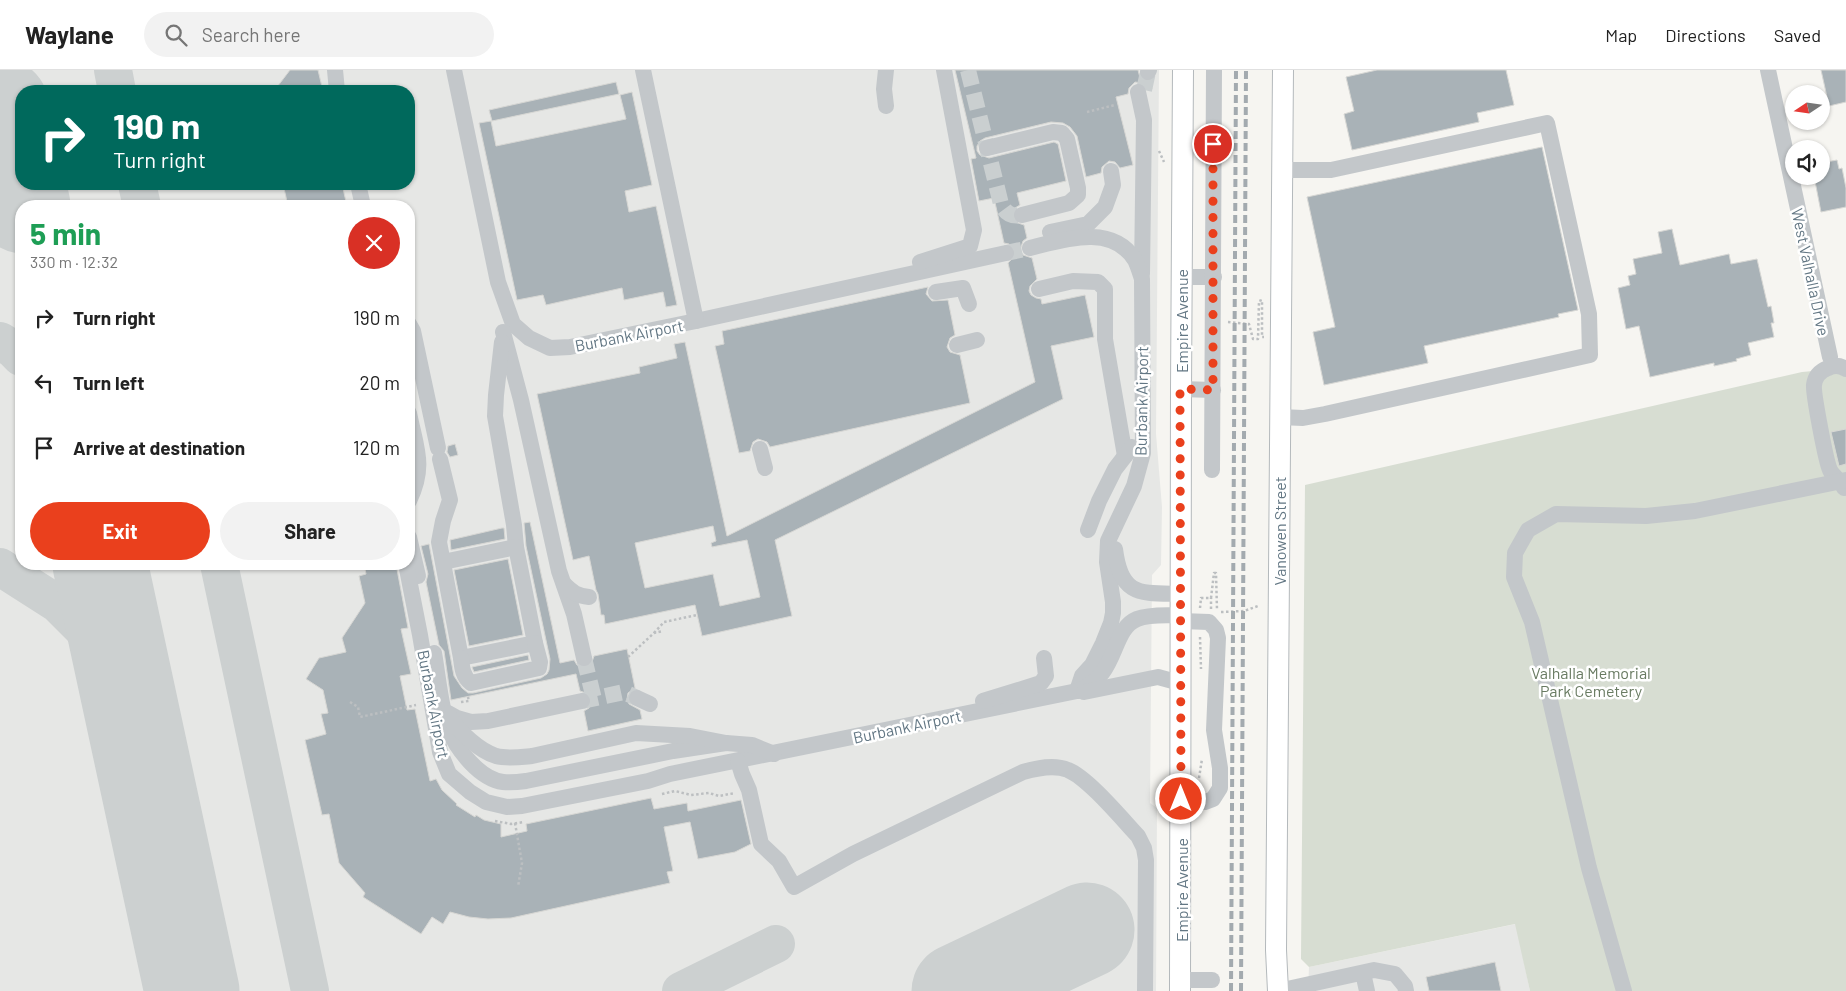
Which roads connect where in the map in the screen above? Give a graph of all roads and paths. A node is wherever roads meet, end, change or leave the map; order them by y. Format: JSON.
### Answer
{"nodes":[{"id":1,"x":335,"y":70,"type":"edge"},
{"id":2,"x":454,"y":70,"type":"edge"},
{"id":3,"x":643,"y":70,"type":"edge"},
{"id":4,"x":886,"y":70,"type":"edge"},
{"id":5,"x":944,"y":70,"type":"edge"},
{"id":6,"x":1183,"y":70,"type":"edge"},
{"id":7,"x":1214,"y":70,"type":"edge"},
{"id":8,"x":1283,"y":70,"type":"edge"},
{"id":9,"x":1768,"y":70,"type":"edge"},
{"id":10,"x":336,"y":85,"type":"edge"},
{"id":11,"x":1141,"y":91,"type":"tunnel mouth"},
{"id":12,"x":1115,"y":105,"type":"dead end"},
{"id":13,"x":886,"y":106,"type":"dead end"},
{"id":14,"x":1088,"y":112,"type":"dead end"},
{"id":15,"x":987,"y":148,"type":"dead end"},
{"id":16,"x":1281,"y":170,"type":"junction"},
{"id":17,"x":1111,"y":171,"type":"dead end"},
{"id":18,"x":1022,"y":215,"type":"tunnel mouth"},
{"id":19,"x":1006,"y":253,"type":"tunnel mouth"},
{"id":20,"x":905,"y":275,"type":"junction"},
{"id":21,"x":1181,"y":277,"type":"junction"},
{"id":22,"x":1214,"y":277,"type":"junction"},
{"id":23,"x":1142,"y":279,"type":"junction"},
{"id":24,"x":498,"y":282,"type":"junction"},
{"id":25,"x":1039,"y":289,"type":"dead end"},
{"id":26,"x":936,"y":292,"type":"dead end"},
{"id":27,"x":969,"y":304,"type":"dead end"},
{"id":28,"x":696,"y":321,"type":"junction"},
{"id":29,"x":1229,"y":323,"type":"dead end"},
{"id":30,"x":1266,"y":326,"type":"dead end"},
{"id":31,"x":503,"y":332,"type":"junction"},
{"id":32,"x":415,"y":340,"type":"edge"},
{"id":33,"x":977,"y":340,"type":"dead end"},
{"id":34,"x":958,"y":345,"type":"dead end"},
{"id":35,"x":1830,"y":357,"type":"dead end"},
{"id":36,"x":1846,"y":369,"type":"edge"},
{"id":37,"x":1180,"y":389,"type":"junction"},
{"id":38,"x":1213,"y":390,"type":"junction"},
{"id":39,"x":1280,"y":417,"type":"junction"},
{"id":40,"x":1142,"y":435,"type":"junction"},
{"id":41,"x":415,"y":443,"type":"edge"},
{"id":42,"x":760,"y":449,"type":"dead end"},
{"id":43,"x":1126,"y":456,"type":"junction"},
{"id":44,"x":765,"y":468,"type":"dead end"},
{"id":45,"x":1212,"y":470,"type":"dead end"},
{"id":46,"x":1845,"y":484,"type":"edge"},
{"id":47,"x":415,"y":487,"type":"edge"},
{"id":48,"x":1088,"y":530,"type":"dead end"},
{"id":49,"x":1112,"y":534,"type":"junction"},
{"id":50,"x":516,"y":547,"type":"junction"},
{"id":51,"x":443,"y":562,"type":"junction"},
{"id":52,"x":415,"y":563,"type":"edge"},
{"id":53,"x":407,"y":570,"type":"edge"},
{"id":54,"x":564,"y":584,"type":"junction"},
{"id":55,"x":1181,"y":594,"type":"junction"},
{"id":56,"x":588,"y":596,"type":"dead end"},
{"id":57,"x":1212,"y":598,"type":"junction"},
{"id":58,"x":1258,"y":606,"type":"dead end"},
{"id":59,"x":1211,"y":612,"type":"dead end"},
{"id":60,"x":697,"y":615,"type":"dead end"},
{"id":61,"x":1187,"y":618,"type":"junction"},
{"id":62,"x":663,"y":631,"type":"dead end"},
{"id":63,"x":654,"y":633,"type":"junction"},
{"id":64,"x":536,"y":643,"type":"junction"},
{"id":65,"x":628,"y":657,"type":"dead end"},
{"id":66,"x":461,"y":658,"type":"junction"},
{"id":67,"x":584,"y":658,"type":"tunnel mouth"},
{"id":68,"x":1044,"y":658,"type":"dead end"},
{"id":69,"x":1180,"y":683,"type":"junction"},
{"id":70,"x":1077,"y":691,"type":"junction"},
{"id":71,"x":582,"y":701,"type":"tunnel mouth"},
{"id":72,"x":350,"y":702,"type":"dead end"},
{"id":73,"x":416,"y":704,"type":"dead end"},
{"id":74,"x":444,"y":710,"type":"junction"},
{"id":75,"x":962,"y":714,"type":"junction"},
{"id":76,"x":726,"y":743,"type":"junction"},
{"id":77,"x":774,"y":754,"type":"junction"},
{"id":78,"x":738,"y":760,"type":"junction"},
{"id":79,"x":1181,"y":799,"type":"junction"},
{"id":80,"x":515,"y":824,"type":"dead end"},
{"id":81,"x":518,"y":887,"type":"dead end"},
{"id":82,"x":1363,"y":973,"type":"junction"},
{"id":83,"x":1212,"y":980,"type":"dead end"},
{"id":84,"x":1180,"y":986,"type":"edge"},
{"id":85,"x":1318,"y":987,"type":"edge"},
{"id":86,"x":1145,"y":991,"type":"edge"},
{"id":87,"x":1278,"y":991,"type":"edge"},
{"id":88,"x":1367,"y":991,"type":"edge"},
{"id":89,"x":1406,"y":991,"type":"edge"},
{"id":90,"x":1624,"y":991,"type":"edge"}],
"edges":[{"from":1,"to":10,"type":"street"},
{"from":2,"to":24,"type":"street","name":"Burbank Airport"},
{"from":3,"to":28,"type":"street"},
{"from":4,"to":13,"type":"street"},
{"from":5,"to":20,"type":"street"},
{"from":6,"to":21,"type":"main road","name":"Empire Avenue"},
{"from":7,"to":22,"type":"street"},
{"from":8,"to":16,"type":"main road","name":"Vanowen Street"},
{"from":9,"to":35,"type":"street","name":"West Valhalla Drive"},
{"from":11,"to":23,"type":"street"},
{"from":12,"to":14,"type":"path"},
{"from":15,"to":18,"type":"street"},
{"from":16,"to":39,"type":"main road","name":"Vanowen Street"},
{"from":16,"to":39,"type":"street"},
{"from":17,"to":23,"type":"street","name":"Burbank Airport"},
{"from":19,"to":20,"type":"street","name":"Burbank Airport"},
{"from":20,"to":28,"type":"street","name":"Burbank Airport"},
{"from":21,"to":22,"type":"street"},
{"from":21,"to":37,"type":"main road","name":"Empire Avenue"},
{"from":22,"to":38,"type":"street"},
{"from":23,"to":40,"type":"street","name":"Burbank Airport"},
{"from":24,"to":28,"type":"street","name":"Burbank Airport"},
{"from":24,"to":31,"type":"street"},
{"from":25,"to":43,"type":"street"},
{"from":26,"to":27,"type":"street"},
{"from":29,"to":30,"type":"path"},
{"from":31,"to":50,"type":"street"},
{"from":31,"to":54,"type":"street"},
{"from":32,"to":51,"type":"street"},
{"from":33,"to":34,"type":"street"},
{"from":36,"to":46,"type":"street"},
{"from":37,"to":38,"type":"street"},
{"from":37,"to":55,"type":"main road","name":"Empire Avenue"},
{"from":38,"to":45,"type":"street"},
{"from":39,"to":87,"type":"main road","name":"Vanowen Street"},
{"from":40,"to":43,"type":"street"},
{"from":40,"to":49,"type":"street","name":"Burbank Airport"},
{"from":41,"to":47,"type":"street"},
{"from":42,"to":44,"type":"street"},
{"from":43,"to":48,"type":"street"},
{"from":46,"to":90,"type":"street"},
{"from":49,"to":55,"type":"street"},
{"from":49,"to":70,"type":"street","name":"Burbank Airport"},
{"from":50,"to":51,"type":"street"},
{"from":50,"to":64,"type":"street"},
{"from":51,"to":66,"type":"street"},
{"from":52,"to":74,"type":"street","name":"Burbank Airport"},
{"from":53,"to":78,"type":"street","name":"Burbank Airport"},
{"from":54,"to":56,"type":"street"},
{"from":54,"to":67,"type":"street"},
{"from":55,"to":61,"type":"main road","name":"Empire Avenue"},
{"from":57,"to":58,"type":"path"},
{"from":57,"to":59,"type":"path"},
{"from":57,"to":61,"type":"path"},
{"from":60,"to":63,"type":"path"},
{"from":61,"to":69,"type":"main road","name":"Empire Avenue"},
{"from":61,"to":70,"type":"street"},
{"from":61,"to":79,"type":"street"},
{"from":62,"to":63,"type":"path"},
{"from":63,"to":65,"type":"path"},
{"from":64,"to":66,"type":"street"},
{"from":64,"to":66,"type":"street"},
{"from":68,"to":75,"type":"street"},
{"from":69,"to":70,"type":"street"},
{"from":69,"to":79,"type":"main road","name":"Empire Avenue"},
{"from":70,"to":75,"type":"street","name":"Burbank Airport"},
{"from":71,"to":74,"type":"street"},
{"from":72,"to":73,"type":"path"},
{"from":74,"to":76,"type":"street","name":"Burbank Airport"},
{"from":74,"to":76,"type":"street","name":"Burbank Airport"},
{"from":75,"to":77,"type":"street","name":"Burbank Airport"},
{"from":76,"to":77,"type":"street","name":"Burbank Airport"},
{"from":77,"to":78,"type":"street","name":"Burbank Airport"},
{"from":78,"to":86,"type":"street"},
{"from":79,"to":84,"type":"main road","name":"Empire Avenue"},
{"from":80,"to":81,"type":"path"},
{"from":82,"to":85,"type":"street"},
{"from":82,"to":88,"type":"street"},
{"from":82,"to":89,"type":"street"},
{"from":83,"to":84,"type":"street"},
{"from":85,"to":87,"type":"street"}]}
